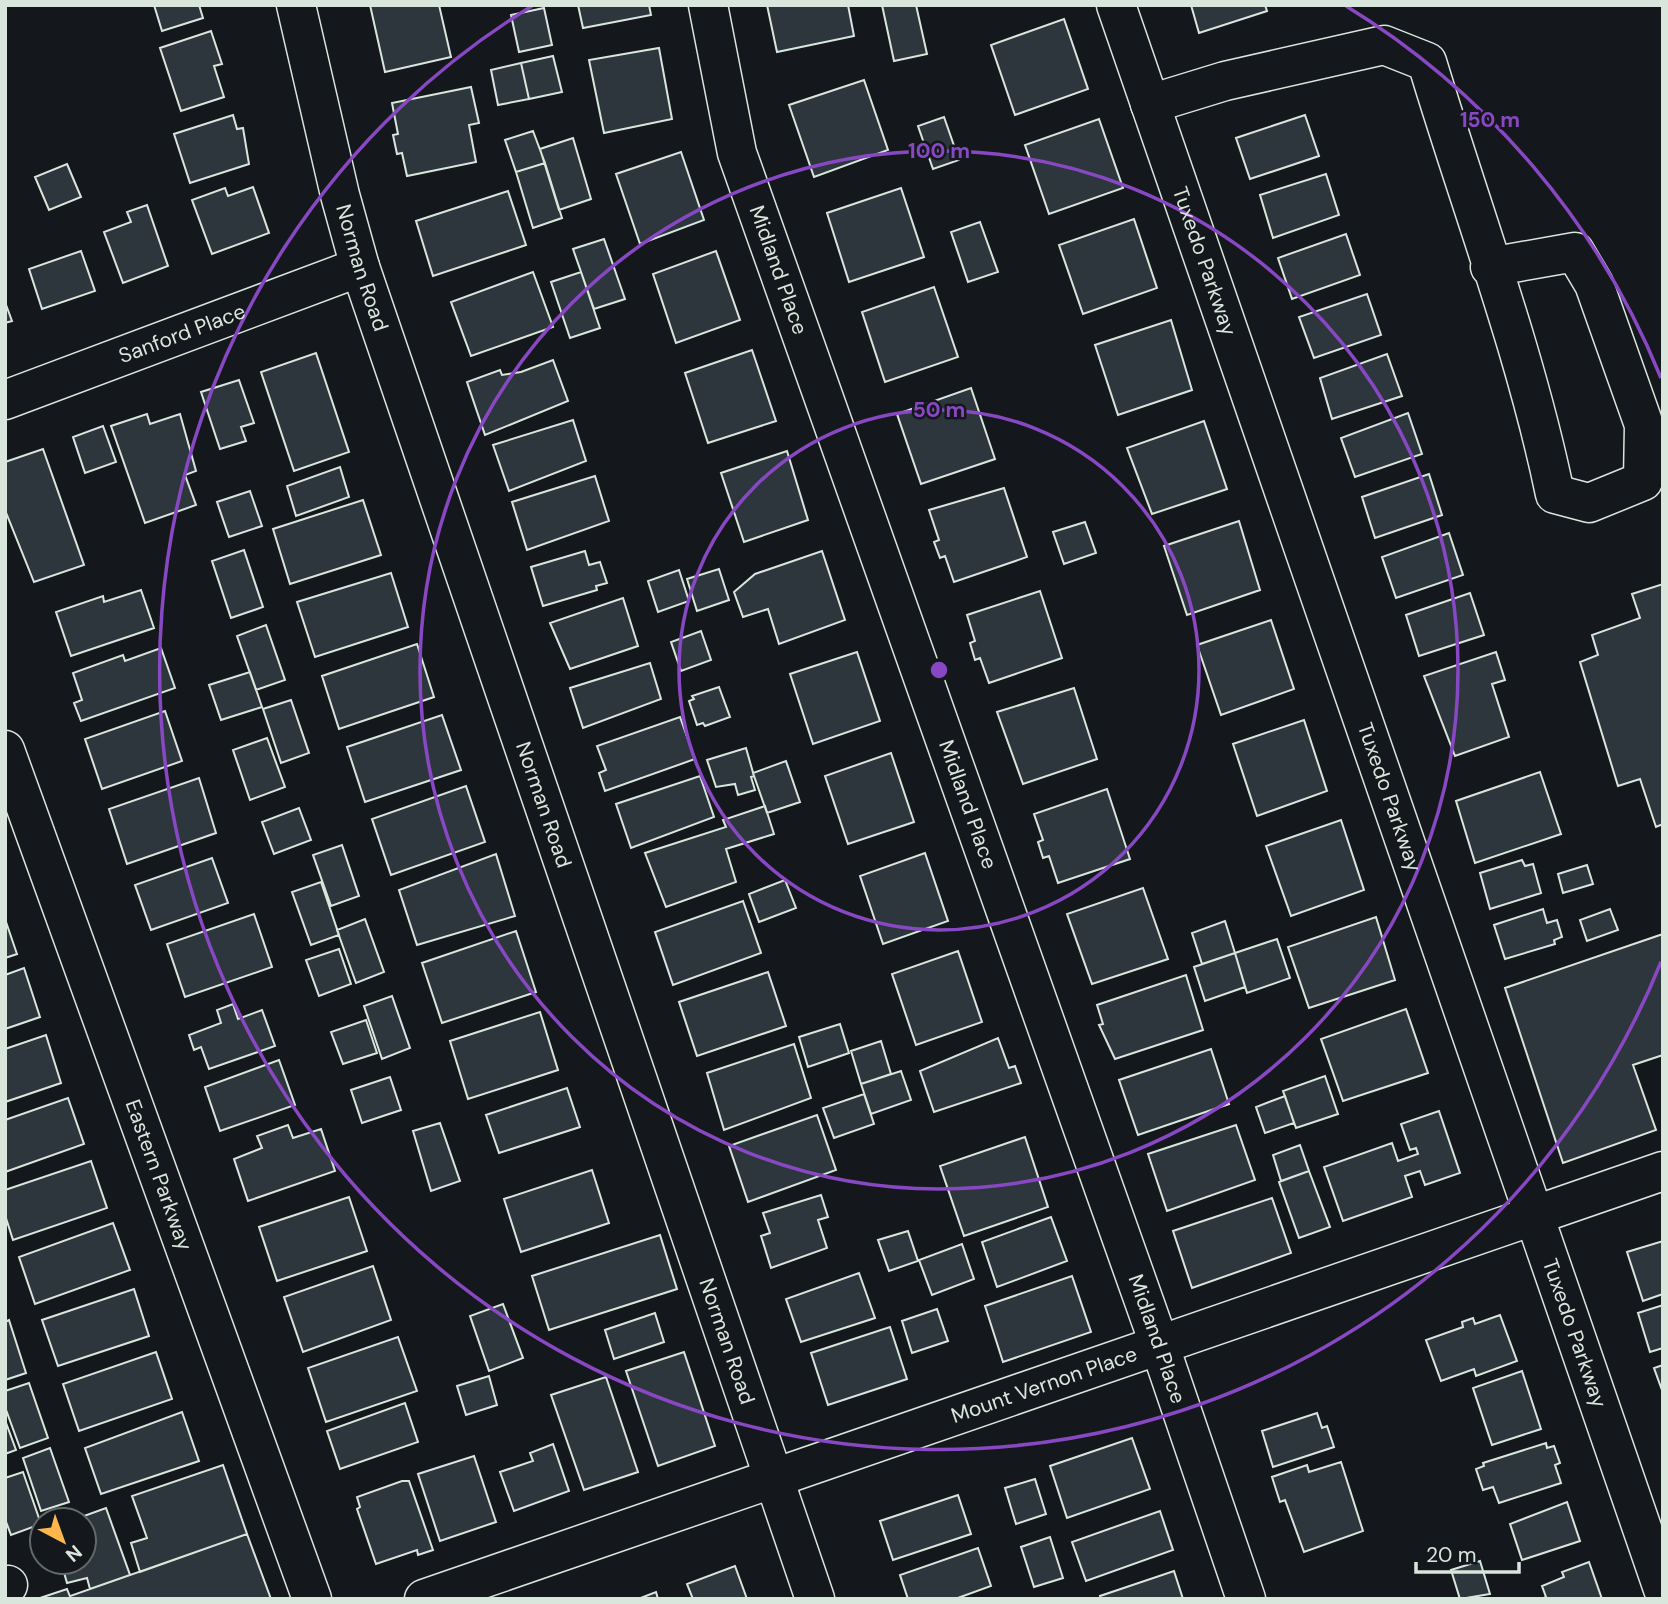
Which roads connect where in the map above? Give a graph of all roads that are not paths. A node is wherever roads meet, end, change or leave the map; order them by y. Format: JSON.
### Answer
{"nodes":[{"id":1,"x":296,"y":5,"type":"edge"},
{"id":2,"x":708,"y":5,"type":"edge"},
{"id":3,"x":1116,"y":5,"type":"edge"},
{"id":4,"x":1150,"y":104,"type":"junction"},
{"id":5,"x":360,"y":267,"type":"junction"},
{"id":6,"x":1490,"y":267,"type":"junction"},
{"id":7,"x":5,"y":400,"type":"edge"},
{"id":8,"x":5,"y":750,"type":"edge"},
{"id":9,"x":1663,"y":1171,"type":"edge"},
{"id":10,"x":1535,"y":1215,"type":"junction"},
{"id":11,"x":1160,"y":1345,"type":"junction"},
{"id":12,"x":772,"y":1479,"type":"junction"},
{"id":13,"x":1663,"y":1589,"type":"edge"},
{"id":14,"x":312,"y":1599,"type":"edge"},
{"id":15,"x":424,"y":1599,"type":"edge"},
{"id":16,"x":815,"y":1599,"type":"edge"},
{"id":17,"x":1246,"y":1599,"type":"edge"}],
"edges":[{"from":1,"to":5,"type":"street","name":"Norman Road"},
{"from":2,"to":11,"type":"street","name":"Midland Place"},
{"from":3,"to":4,"type":"street","name":"Tuxedo Parkway"},
{"from":4,"to":6,"type":"street"},
{"from":4,"to":10,"type":"street","name":"Tuxedo Parkway"},
{"from":5,"to":7,"type":"street","name":"Sanford Place"},
{"from":5,"to":12,"type":"street","name":"Norman Road"},
{"from":6,"to":6,"type":"street"},
{"from":8,"to":14,"type":"street","name":"Eastern Parkway"},
{"from":9,"to":10,"type":"street","name":"Mount Vernon Place"},
{"from":10,"to":11,"type":"street","name":"Mount Vernon Place"},
{"from":10,"to":13,"type":"street","name":"Tuxedo Parkway"},
{"from":11,"to":12,"type":"street","name":"Mount Vernon Place"},
{"from":11,"to":17,"type":"street","name":"Midland Place"},
{"from":12,"to":15,"type":"street","name":"Mount Vernon Place"},
{"from":12,"to":16,"type":"street","name":"Norman Road"}]}
